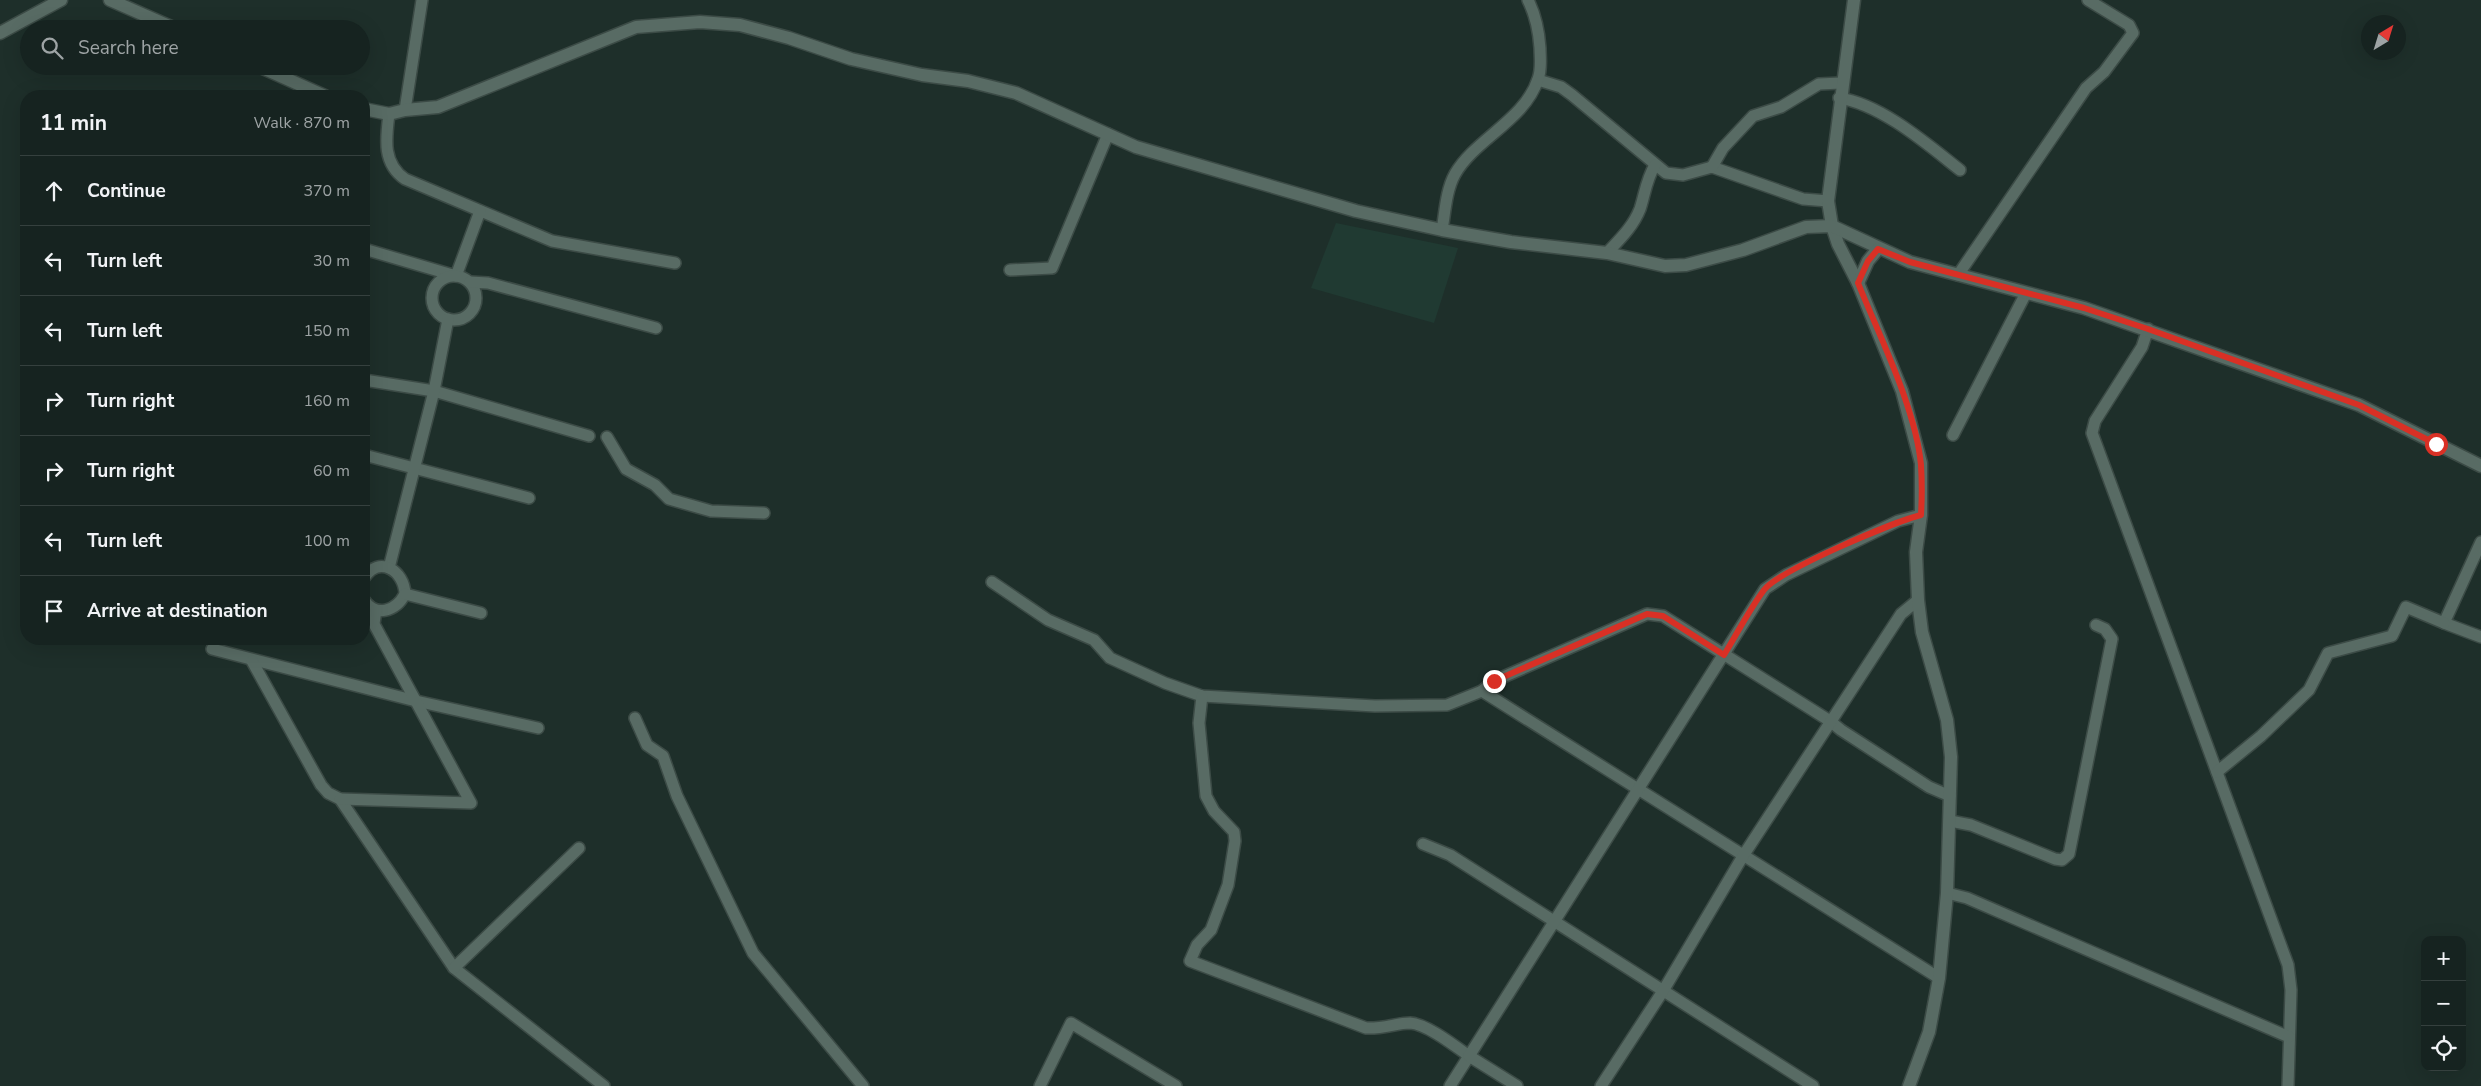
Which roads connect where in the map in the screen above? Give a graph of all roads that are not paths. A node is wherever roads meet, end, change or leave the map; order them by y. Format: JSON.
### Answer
{"nodes":[{"id":1,"x":61,"y":0,"type":"edge"},
{"id":2,"x":110,"y":0,"type":"edge"},
{"id":3,"x":422,"y":0,"type":"edge"},
{"id":4,"x":1528,"y":0,"type":"edge"},
{"id":5,"x":1854,"y":0,"type":"edge"},
{"id":6,"x":2088,"y":0,"type":"edge"},
{"id":7,"x":25,"y":20,"type":"edge"},
{"id":8,"x":156,"y":20,"type":"edge"},
{"id":9,"x":20,"y":23,"type":"edge"},
{"id":10,"x":0,"y":34,"type":"edge"},
{"id":11,"x":278,"y":75,"type":"edge"},
{"id":12,"x":1538,"y":80,"type":"junction"},
{"id":13,"x":1841,"y":83,"type":"junction"},
{"id":14,"x":312,"y":90,"type":"edge"},
{"id":15,"x":1840,"y":98,"type":"junction"},
{"id":16,"x":370,"y":110,"type":"edge"},
{"id":17,"x":405,"y":110,"type":"junction"},
{"id":18,"x":390,"y":114,"type":"junction"},
{"id":19,"x":1108,"y":134,"type":"junction"},
{"id":20,"x":1655,"y":165,"type":"junction"},
{"id":21,"x":1712,"y":167,"type":"junction"},
{"id":22,"x":1960,"y":170,"type":"dead end"},
{"id":23,"x":1828,"y":200,"type":"junction"},
{"id":24,"x":480,"y":211,"type":"junction"},
{"id":25,"x":1832,"y":226,"type":"junction"},
{"id":26,"x":1442,"y":230,"type":"junction"},
{"id":27,"x":1878,"y":249,"type":"junction"},
{"id":28,"x":370,"y":251,"type":"edge"},
{"id":29,"x":1607,"y":253,"type":"junction"},
{"id":30,"x":675,"y":263,"type":"dead end"},
{"id":31,"x":1010,"y":270,"type":"dead end"},
{"id":32,"x":1958,"y":275,"type":"junction"},
{"id":33,"x":456,"y":276,"type":"junction"},
{"id":34,"x":470,"y":282,"type":"junction"},
{"id":35,"x":1858,"y":283,"type":"junction"},
{"id":36,"x":2026,"y":293,"type":"junction"},
{"id":37,"x":448,"y":319,"type":"junction"},
{"id":38,"x":656,"y":328,"type":"dead end"},
{"id":39,"x":2148,"y":329,"type":"junction"},
{"id":40,"x":370,"y":381,"type":"edge"},
{"id":41,"x":434,"y":391,"type":"junction"},
{"id":42,"x":1953,"y":435,"type":"dead end"},
{"id":43,"x":589,"y":436,"type":"dead end"},
{"id":44,"x":607,"y":437,"type":"dead end"},
{"id":45,"x":370,"y":456,"type":"edge"},
{"id":46,"x":2481,"y":466,"type":"edge"},
{"id":47,"x":414,"y":467,"type":"junction"},
{"id":48,"x":529,"y":498,"type":"dead end"},
{"id":49,"x":764,"y":514,"type":"dead end"},
{"id":50,"x":1921,"y":515,"type":"junction"},
{"id":51,"x":2481,"y":542,"type":"edge"},
{"id":52,"x":388,"y":568,"type":"junction"},
{"id":53,"x":370,"y":571,"type":"edge"},
{"id":54,"x":992,"y":582,"type":"dead end"},
{"id":55,"x":405,"y":594,"type":"junction"},
{"id":56,"x":1918,"y":600,"type":"junction"},
{"id":57,"x":370,"y":605,"type":"edge"},
{"id":58,"x":376,"y":610,"type":"junction"},
{"id":59,"x":481,"y":613,"type":"dead end"},
{"id":60,"x":2444,"y":623,"type":"junction"},
{"id":61,"x":2096,"y":625,"type":"dead end"},
{"id":62,"x":2481,"y":637,"type":"edge"},
{"id":63,"x":212,"y":649,"type":"dead end"},
{"id":64,"x":1724,"y":655,"type":"junction"},
{"id":65,"x":252,"y":661,"type":"junction"},
{"id":66,"x":1482,"y":691,"type":"junction"},
{"id":67,"x":1202,"y":696,"type":"junction"},
{"id":68,"x":416,"y":701,"type":"junction"},
{"id":69,"x":634,"y":718,"type":"dead end"},
{"id":70,"x":1830,"y":721,"type":"junction"},
{"id":71,"x":538,"y":728,"type":"dead end"},
{"id":72,"x":2217,"y":772,"type":"junction"},
{"id":73,"x":1638,"y":788,"type":"junction"},
{"id":74,"x":1950,"y":796,"type":"junction"},
{"id":75,"x":340,"y":799,"type":"junction"},
{"id":76,"x":1950,"y":821,"type":"junction"},
{"id":77,"x":1423,"y":844,"type":"dead end"},
{"id":78,"x":579,"y":848,"type":"dead end"},
{"id":79,"x":1743,"y":856,"type":"junction"},
{"id":80,"x":1948,"y":893,"type":"junction"},
{"id":81,"x":1554,"y":922,"type":"junction"},
{"id":82,"x":454,"y":968,"type":"junction"},
{"id":83,"x":1939,"y":978,"type":"junction"},
{"id":84,"x":1663,"y":991,"type":"junction"},
{"id":85,"x":2288,"y":1037,"type":"junction"},
{"id":86,"x":1470,"y":1056,"type":"junction"},
{"id":87,"x":2292,"y":1085,"type":"edge"},
{"id":88,"x":604,"y":1086,"type":"edge"},
{"id":89,"x":862,"y":1086,"type":"edge"},
{"id":90,"x":1040,"y":1086,"type":"edge"},
{"id":91,"x":1176,"y":1086,"type":"edge"},
{"id":92,"x":1450,"y":1086,"type":"edge"},
{"id":93,"x":1517,"y":1086,"type":"edge"},
{"id":94,"x":1601,"y":1086,"type":"edge"},
{"id":95,"x":1813,"y":1086,"type":"edge"},
{"id":96,"x":1909,"y":1086,"type":"edge"}],
"edges":[{"from":1,"to":7,"type":"street"},
{"from":2,"to":8,"type":"street"},
{"from":3,"to":17,"type":"street"},
{"from":4,"to":12,"type":"street"},
{"from":5,"to":13,"type":"street"},
{"from":6,"to":32,"type":"street"},
{"from":9,"to":10,"type":"street"},
{"from":11,"to":14,"type":"street"},
{"from":12,"to":20,"type":"street"},
{"from":12,"to":26,"type":"street"},
{"from":13,"to":15,"type":"street"},
{"from":13,"to":21,"type":"street"},
{"from":15,"to":22,"type":"street"},
{"from":15,"to":23,"type":"street"},
{"from":16,"to":18,"type":"street"},
{"from":17,"to":18,"type":"street"},
{"from":17,"to":19,"type":"street"},
{"from":18,"to":24,"type":"street"},
{"from":19,"to":26,"type":"street"},
{"from":19,"to":31,"type":"street"},
{"from":20,"to":21,"type":"street"},
{"from":20,"to":29,"type":"street"},
{"from":21,"to":23,"type":"street"},
{"from":23,"to":25,"type":"street"},
{"from":24,"to":30,"type":"street"},
{"from":24,"to":33,"type":"street"},
{"from":25,"to":27,"type":"street"},
{"from":25,"to":29,"type":"street"},
{"from":25,"to":35,"type":"street"},
{"from":26,"to":29,"type":"street"},
{"from":27,"to":32,"type":"street"},
{"from":27,"to":35,"type":"street"},
{"from":28,"to":33,"type":"street"},
{"from":32,"to":36,"type":"street"},
{"from":33,"to":34,"type":"street"},
{"from":33,"to":37,"type":"street"},
{"from":34,"to":37,"type":"street"},
{"from":34,"to":38,"type":"street"},
{"from":35,"to":50,"type":"street"},
{"from":36,"to":39,"type":"street"},
{"from":36,"to":42,"type":"street"},
{"from":37,"to":41,"type":"street"},
{"from":39,"to":46,"type":"street"},
{"from":39,"to":72,"type":"street"},
{"from":40,"to":41,"type":"street"},
{"from":41,"to":43,"type":"street"},
{"from":41,"to":47,"type":"street"},
{"from":44,"to":49,"type":"street"},
{"from":45,"to":47,"type":"street"},
{"from":47,"to":48,"type":"street"},
{"from":47,"to":52,"type":"street"},
{"from":50,"to":56,"type":"street"},
{"from":50,"to":64,"type":"street"},
{"from":51,"to":60,"type":"street"},
{"from":52,"to":53,"type":"street"},
{"from":52,"to":55,"type":"street"},
{"from":54,"to":67,"type":"street"},
{"from":55,"to":58,"type":"street"},
{"from":55,"to":59,"type":"street"},
{"from":56,"to":70,"type":"street"},
{"from":56,"to":74,"type":"street"},
{"from":57,"to":58,"type":"street"},
{"from":58,"to":68,"type":"street"},
{"from":60,"to":62,"type":"street"},
{"from":60,"to":72,"type":"street"},
{"from":61,"to":76,"type":"street"},
{"from":63,"to":65,"type":"street"},
{"from":64,"to":66,"type":"street"},
{"from":64,"to":70,"type":"street"},
{"from":64,"to":73,"type":"street"},
{"from":65,"to":68,"type":"street"},
{"from":65,"to":75,"type":"street"},
{"from":66,"to":67,"type":"street"},
{"from":66,"to":73,"type":"street"},
{"from":67,"to":86,"type":"street"},
{"from":68,"to":71,"type":"street"},
{"from":68,"to":75,"type":"street"},
{"from":69,"to":89,"type":"street"},
{"from":70,"to":74,"type":"street"},
{"from":70,"to":79,"type":"street"},
{"from":72,"to":85,"type":"street"},
{"from":73,"to":79,"type":"street"},
{"from":73,"to":81,"type":"street"},
{"from":74,"to":76,"type":"street"},
{"from":75,"to":82,"type":"street"},
{"from":76,"to":80,"type":"street"},
{"from":77,"to":81,"type":"street"},
{"from":78,"to":82,"type":"street"},
{"from":79,"to":83,"type":"street"},
{"from":79,"to":84,"type":"street"},
{"from":80,"to":83,"type":"street"},
{"from":80,"to":85,"type":"street"},
{"from":81,"to":84,"type":"street"},
{"from":81,"to":86,"type":"street"},
{"from":82,"to":88,"type":"street"},
{"from":83,"to":96,"type":"street"},
{"from":84,"to":94,"type":"street"},
{"from":84,"to":95,"type":"street"},
{"from":85,"to":87,"type":"street"},
{"from":86,"to":92,"type":"street"},
{"from":86,"to":93,"type":"street"},
{"from":90,"to":91,"type":"street"}]}
